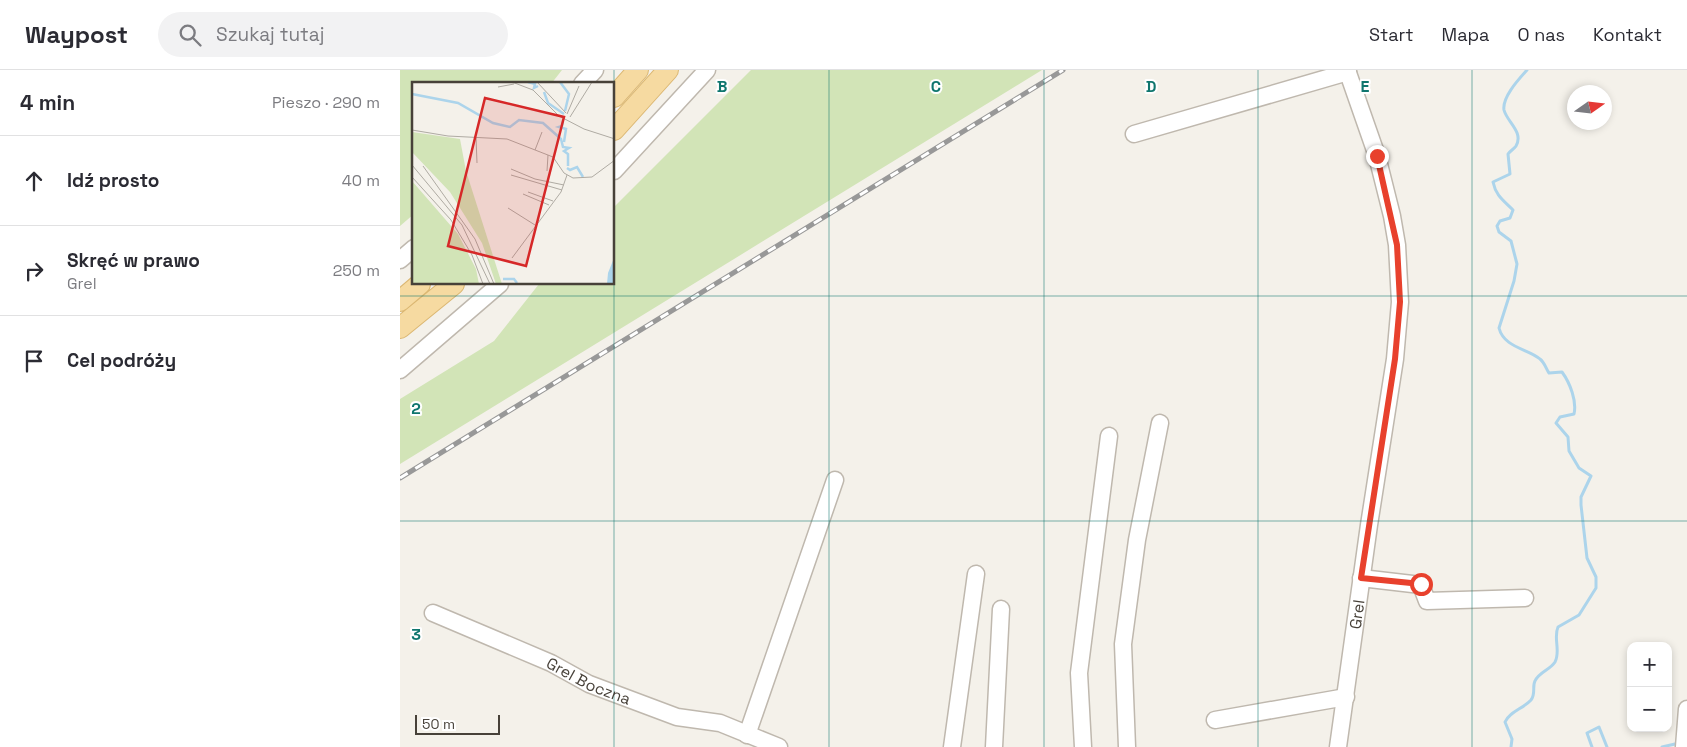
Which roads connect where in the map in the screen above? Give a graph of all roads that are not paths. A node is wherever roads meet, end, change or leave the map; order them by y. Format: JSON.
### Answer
{"nodes":[{"id":1,"x":595,"y":70,"type":"edge"},
{"id":2,"x":638,"y":70,"type":"edge"},
{"id":3,"x":668,"y":70,"type":"edge"},
{"id":4,"x":707,"y":70,"type":"edge"},
{"id":5,"x":1348,"y":71,"type":"edge"},
{"id":6,"x":584,"y":82,"type":"edge"},
{"id":7,"x":615,"y":96,"type":"edge"},
{"id":8,"x":615,"y":129,"type":"edge"},
{"id":9,"x":1134,"y":134,"type":"dead end"},
{"id":10,"x":615,"y":170,"type":"edge"},
{"id":11,"x":412,"y":250,"type":"edge"},
{"id":12,"x":400,"y":260,"type":"edge"},
{"id":13,"x":419,"y":285,"type":"edge"},
{"id":14,"x":453,"y":285,"type":"edge"},
{"id":15,"x":499,"y":285,"type":"edge"},
{"id":16,"x":400,"y":300,"type":"edge"},
{"id":17,"x":400,"y":328,"type":"edge"},
{"id":18,"x":400,"y":370,"type":"edge"},
{"id":19,"x":1160,"y":423,"type":"dead end"},
{"id":20,"x":1109,"y":436,"type":"dead end"},
{"id":21,"x":835,"y":480,"type":"dead end"},
{"id":22,"x":976,"y":574,"type":"dead end"},
{"id":23,"x":1361,"y":578,"type":"junction"},
{"id":24,"x":1525,"y":598,"type":"dead end"},
{"id":25,"x":1001,"y":609,"type":"dead end"},
{"id":26,"x":433,"y":613,"type":"dead end"},
{"id":27,"x":1346,"y":697,"type":"junction"},
{"id":28,"x":1687,"y":709,"type":"edge"},
{"id":29,"x":1215,"y":720,"type":"dead end"},
{"id":30,"x":748,"y":735,"type":"junction"},
{"id":31,"x":779,"y":747,"type":"edge"},
{"id":32,"x":952,"y":747,"type":"edge"},
{"id":33,"x":994,"y":747,"type":"edge"},
{"id":34,"x":1083,"y":747,"type":"edge"},
{"id":35,"x":1127,"y":747,"type":"edge"},
{"id":36,"x":1338,"y":747,"type":"edge"},
{"id":37,"x":1684,"y":747,"type":"edge"}],
"edges":[{"from":1,"to":6,"type":"street"},
{"from":2,"to":7,"type":"main road"},
{"from":3,"to":8,"type":"main road"},
{"from":4,"to":10,"type":"street"},
{"from":5,"to":9,"type":"street"},
{"from":5,"to":23,"type":"street","name":"Grel"},
{"from":11,"to":12,"type":"street"},
{"from":13,"to":16,"type":"main road"},
{"from":14,"to":17,"type":"main road"},
{"from":15,"to":18,"type":"street"},
{"from":19,"to":35,"type":"street"},
{"from":20,"to":34,"type":"street"},
{"from":21,"to":30,"type":"street"},
{"from":22,"to":32,"type":"street"},
{"from":23,"to":24,"type":"street"},
{"from":23,"to":27,"type":"street","name":"Grel"},
{"from":25,"to":33,"type":"street"},
{"from":26,"to":30,"type":"street","name":"Grel Boczna"},
{"from":27,"to":29,"type":"street"},
{"from":27,"to":36,"type":"street","name":"Grel"},
{"from":28,"to":37,"type":"street"},
{"from":30,"to":31,"type":"street","name":"Grel Boczna"}]}
